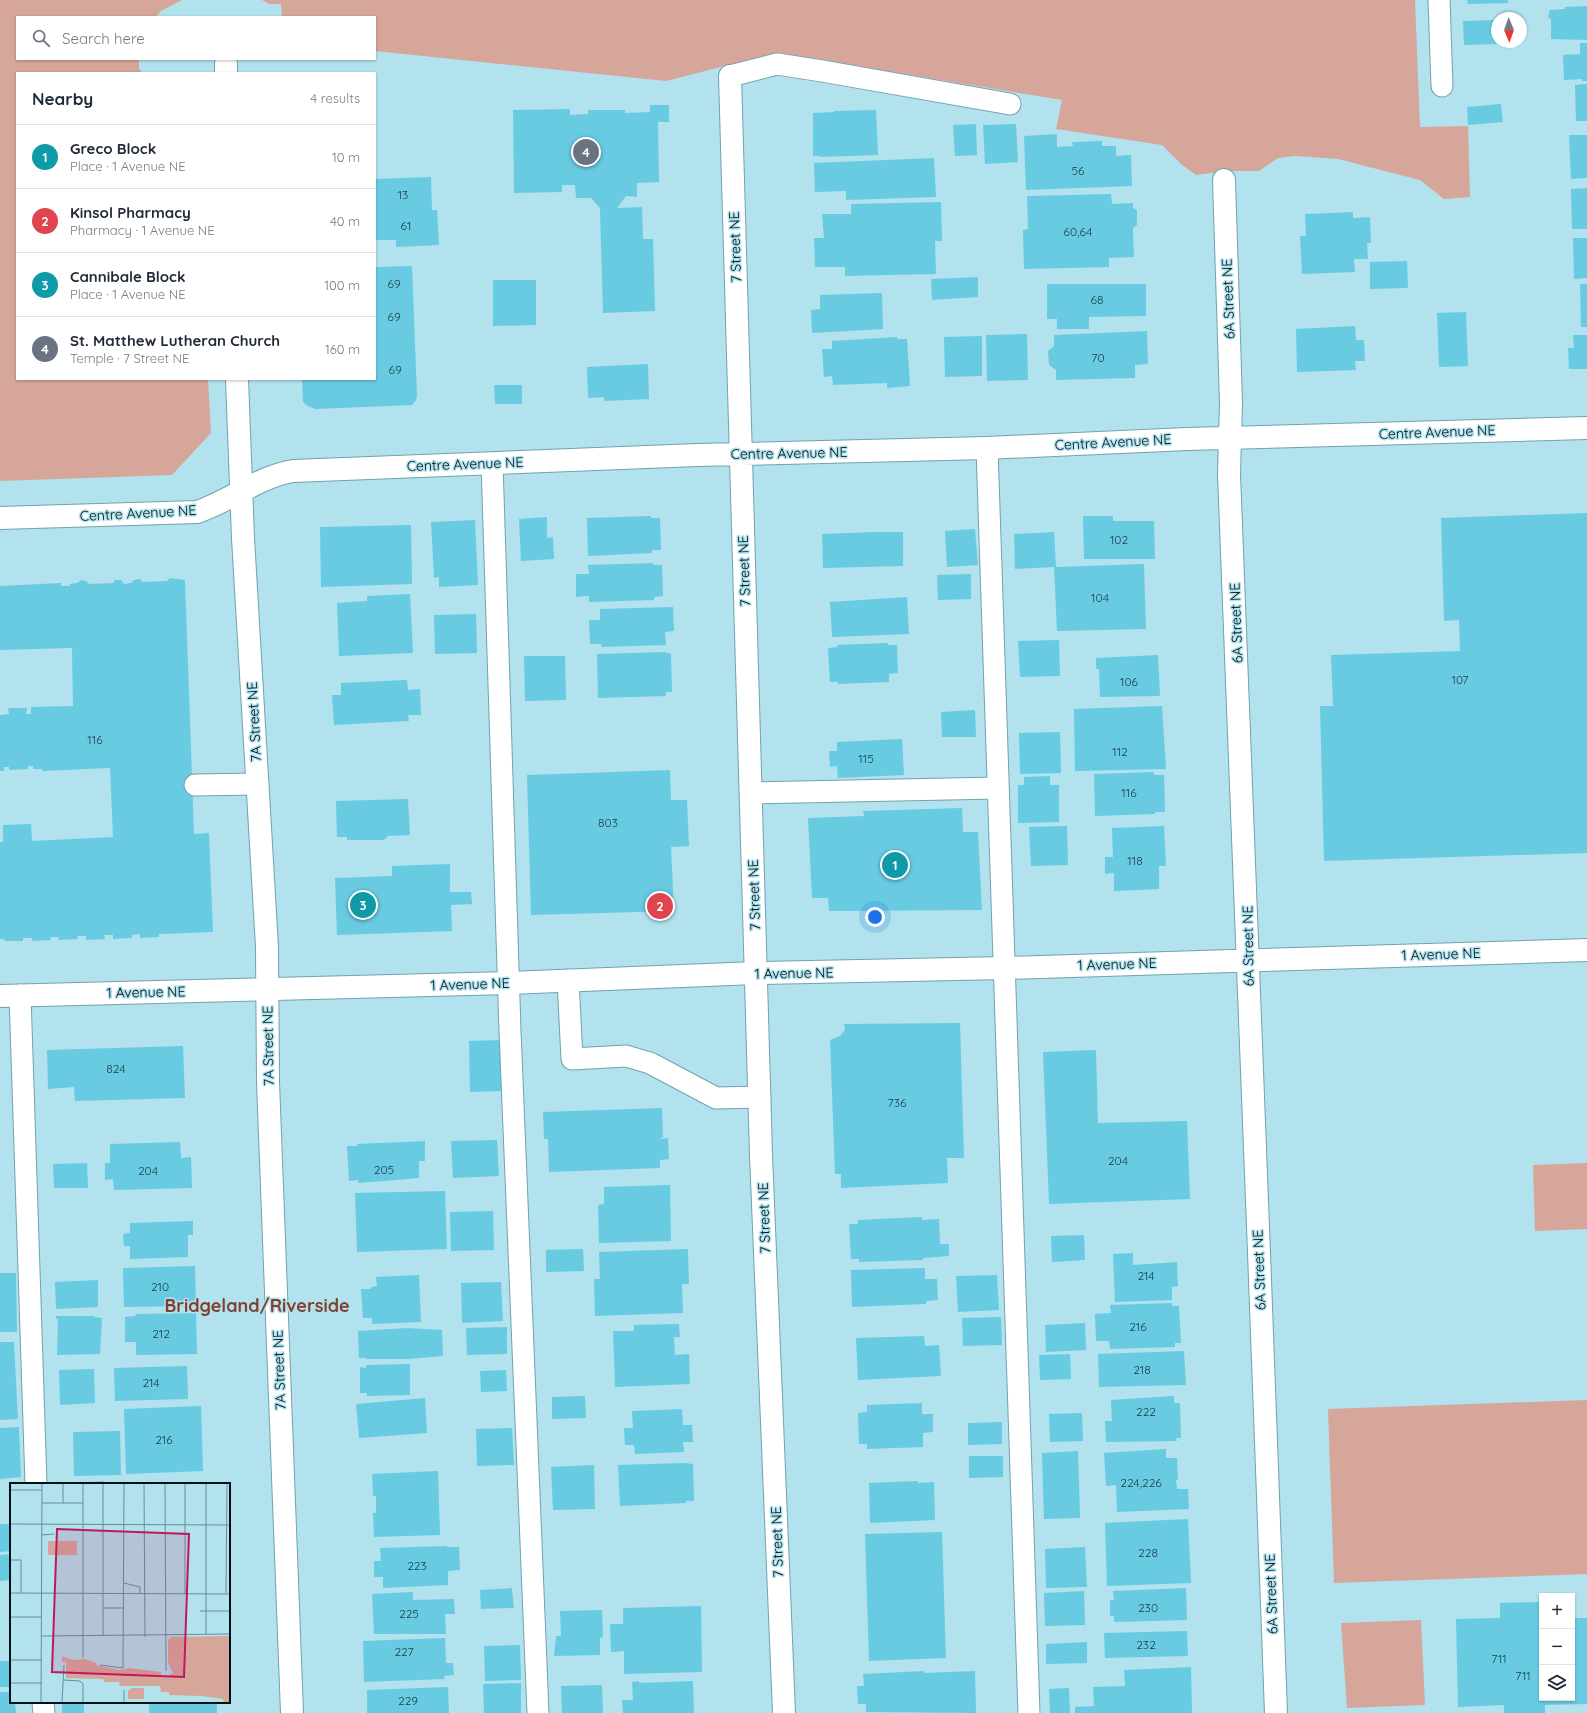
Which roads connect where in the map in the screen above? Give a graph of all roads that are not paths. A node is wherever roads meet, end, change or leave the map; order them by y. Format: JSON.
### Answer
{"nodes":[{"id":1,"x":1439,"y":0,"type":"edge"},
{"id":2,"x":730,"y":76,"type":"joint"},
{"id":3,"x":1442,"y":86,"type":"dead end"},
{"id":4,"x":1010,"y":104,"type":"dead end"},
{"id":5,"x":1224,"y":180,"type":"dead end"},
{"id":6,"x":237,"y":380,"type":"edge"},
{"id":7,"x":1587,"y":428,"type":"edge"},
{"id":8,"x":1230,"y":439,"type":"junction"},
{"id":9,"x":987,"y":448,"type":"junction"},
{"id":10,"x":741,"y":454,"type":"junction"},
{"id":11,"x":492,"y":463,"type":"junction"},
{"id":12,"x":241,"y":492,"type":"junction"},
{"id":13,"x":0,"y":518,"type":"edge"},
{"id":14,"x":258,"y":784,"type":"junction"},
{"id":15,"x":195,"y":785,"type":"dead end"},
{"id":16,"x":998,"y":788,"type":"junction"},
{"id":17,"x":751,"y":793,"type":"junction"},
{"id":18,"x":1587,"y":950,"type":"edge"},
{"id":19,"x":1248,"y":960,"type":"junction"},
{"id":20,"x":1005,"y":968,"type":"junction"},
{"id":21,"x":756,"y":973,"type":"junction"},
{"id":22,"x":568,"y":980,"type":"junction"},
{"id":23,"x":509,"y":982,"type":"junction"},
{"id":24,"x":267,"y":989,"type":"junction"},
{"id":25,"x":10,"y":995,"type":"edge"},
{"id":26,"x":760,"y":1097,"type":"junction"},
{"id":27,"x":36,"y":1483,"type":"edge"},
{"id":28,"x":43,"y":1703,"type":"edge"},
{"id":29,"x":44,"y":1713,"type":"edge"},
{"id":30,"x":292,"y":1713,"type":"edge"},
{"id":31,"x":538,"y":1713,"type":"edge"},
{"id":32,"x":784,"y":1713,"type":"edge"},
{"id":33,"x":1029,"y":1713,"type":"edge"},
{"id":34,"x":1276,"y":1713,"type":"edge"}],
"edges":[{"from":1,"to":3,"type":"lane"},
{"from":2,"to":4,"type":"lane"},
{"from":2,"to":10,"type":"street","name":"7 Street NE"},
{"from":5,"to":8,"type":"street","name":"6A Street NE"},
{"from":6,"to":12,"type":"street","name":"7A Street NE"},
{"from":7,"to":8,"type":"street","name":"Centre Avenue NE"},
{"from":8,"to":9,"type":"street","name":"Centre Avenue NE"},
{"from":8,"to":19,"type":"street","name":"6A Street NE"},
{"from":9,"to":10,"type":"street","name":"Centre Avenue NE"},
{"from":9,"to":16,"type":"lane"},
{"from":10,"to":11,"type":"street","name":"Centre Avenue NE"},
{"from":10,"to":17,"type":"street","name":"7 Street NE"},
{"from":11,"to":12,"type":"street","name":"Centre Avenue NE"},
{"from":11,"to":23,"type":"lane"},
{"from":12,"to":13,"type":"street","name":"Centre Avenue NE"},
{"from":12,"to":14,"type":"street","name":"7A Street NE"},
{"from":14,"to":15,"type":"lane"},
{"from":14,"to":24,"type":"street","name":"7A Street NE"},
{"from":16,"to":17,"type":"lane"},
{"from":16,"to":20,"type":"lane"},
{"from":17,"to":21,"type":"street","name":"7 Street NE"},
{"from":18,"to":19,"type":"street","name":"1 Avenue NE"},
{"from":19,"to":20,"type":"street","name":"1 Avenue NE"},
{"from":19,"to":34,"type":"street","name":"6A Street NE"},
{"from":20,"to":21,"type":"street","name":"1 Avenue NE"},
{"from":20,"to":33,"type":"lane"},
{"from":21,"to":22,"type":"street","name":"1 Avenue NE"},
{"from":21,"to":26,"type":"street","name":"7 Street NE"},
{"from":22,"to":23,"type":"street","name":"1 Avenue NE"},
{"from":22,"to":26,"type":"lane"},
{"from":23,"to":24,"type":"street","name":"1 Avenue NE"},
{"from":23,"to":31,"type":"lane"},
{"from":24,"to":25,"type":"street","name":"1 Avenue NE"},
{"from":24,"to":30,"type":"street","name":"7A Street NE"},
{"from":25,"to":27,"type":"lane"},
{"from":26,"to":32,"type":"street","name":"7 Street NE"},
{"from":28,"to":29,"type":"lane"}]}
